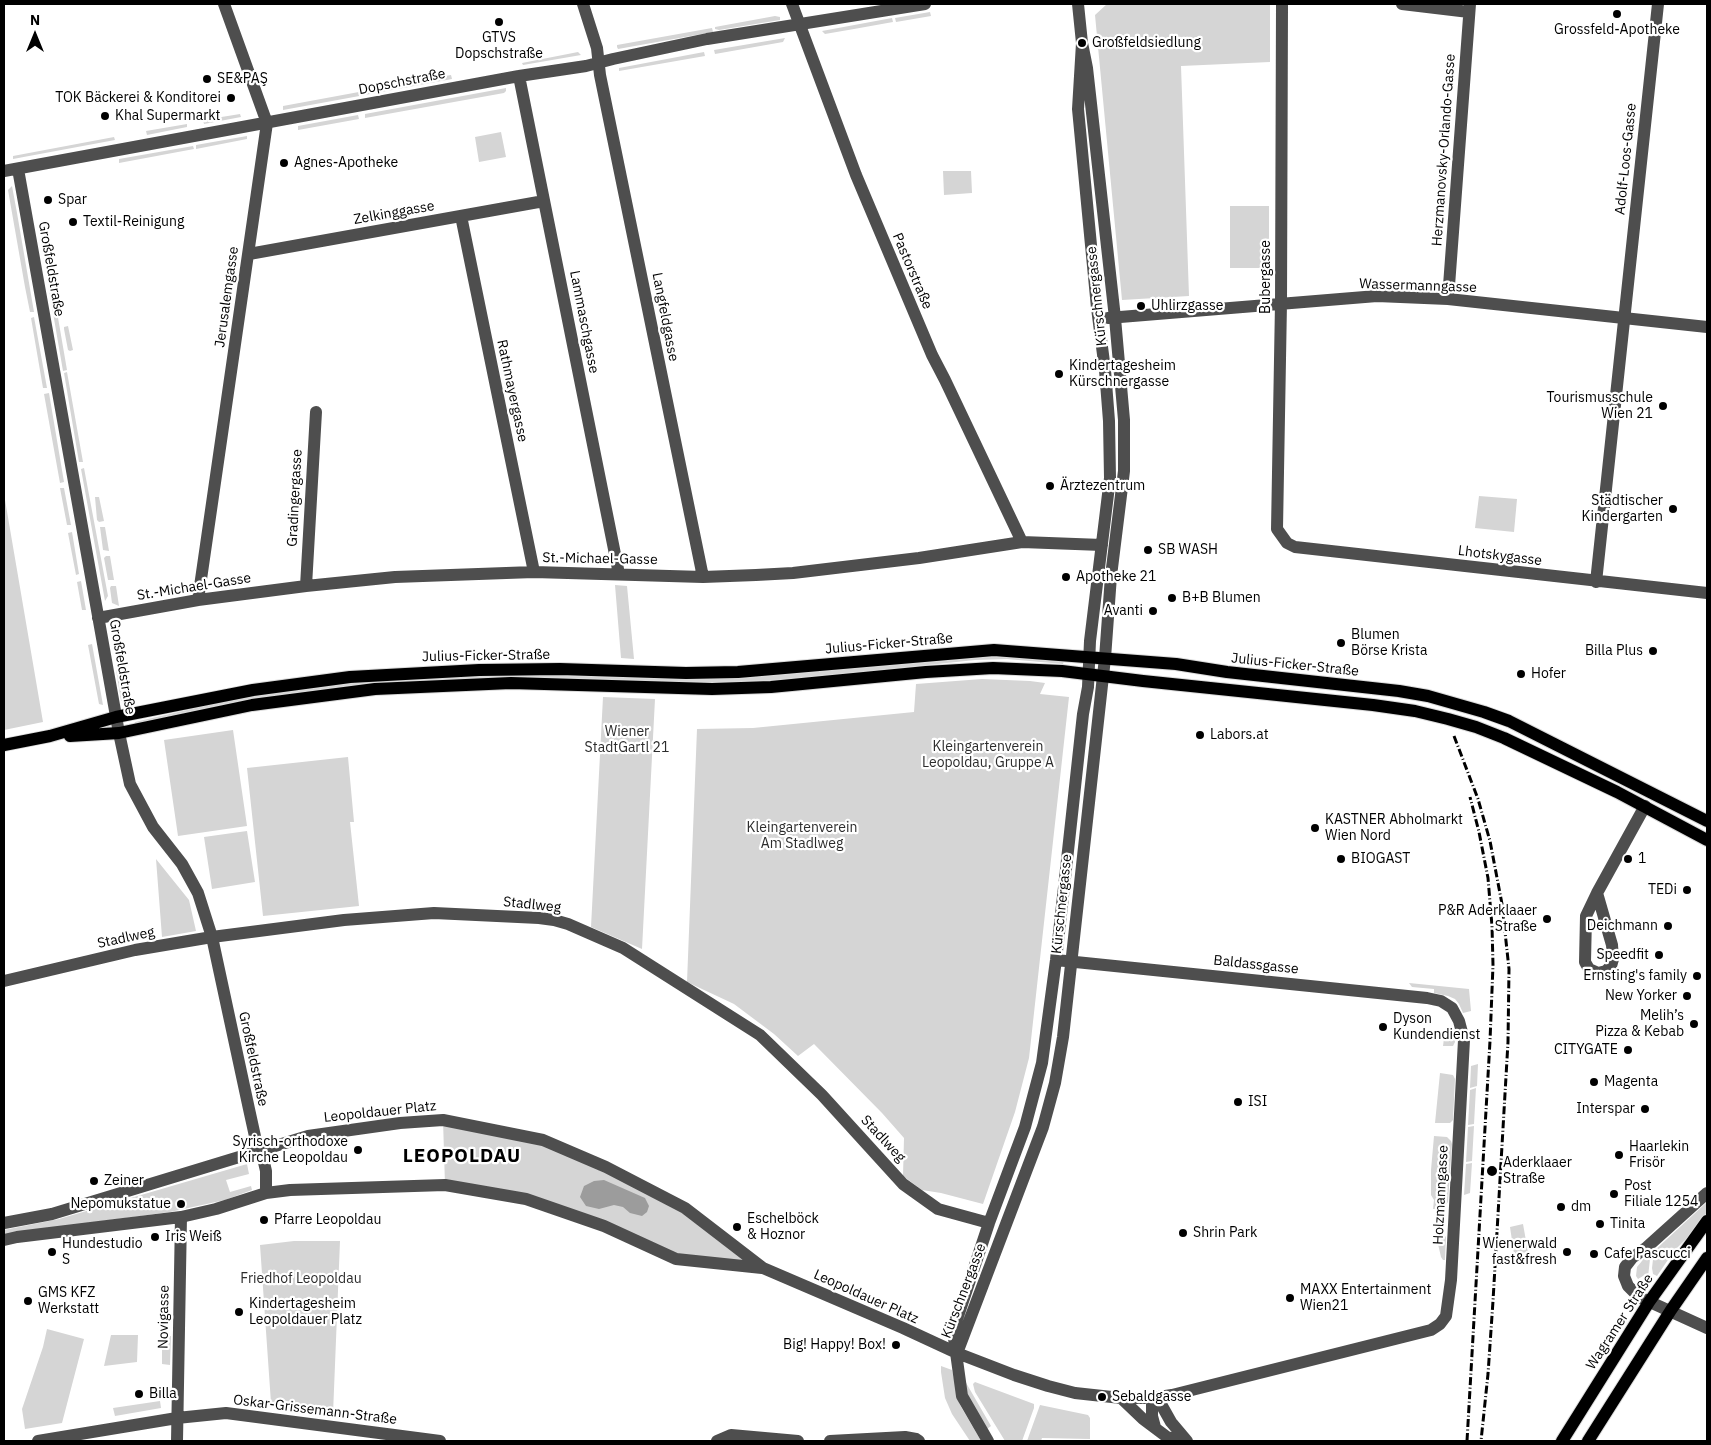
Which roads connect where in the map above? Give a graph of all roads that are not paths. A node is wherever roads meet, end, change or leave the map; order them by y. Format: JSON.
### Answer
{"nodes":[{"id":1,"x":224,"y":4,"type":"edge"},
{"id":2,"x":583,"y":4,"type":"edge"},
{"id":3,"x":792,"y":4,"type":"edge"},
{"id":4,"x":925,"y":4,"type":"edge"},
{"id":5,"x":1078,"y":4,"type":"edge"},
{"id":6,"x":1282,"y":4,"type":"edge"},
{"id":7,"x":1402,"y":4,"type":"edge"},
{"id":8,"x":1658,"y":4,"type":"edge"},
{"id":9,"x":1470,"y":8,"type":"edge"},
{"id":10,"x":798,"y":24,"type":"junction"},
{"id":11,"x":1082,"y":43,"type":"junction"},
{"id":12,"x":599,"y":62,"type":"junction"},
{"id":13,"x":519,"y":76,"type":"junction"},
{"id":14,"x":266,"y":124,"type":"junction"},
{"id":15,"x":18,"y":168,"type":"junction"},
{"id":16,"x":4,"y":171,"type":"edge"},
{"id":17,"x":544,"y":201,"type":"junction"},
{"id":18,"x":461,"y":216,"type":"junction"},
{"id":19,"x":249,"y":254,"type":"junction"},
{"id":20,"x":1448,"y":299,"type":"junction"},
{"id":21,"x":1281,"y":304,"type":"junction"},
{"id":22,"x":1624,"y":317,"type":"junction"},
{"id":23,"x":1115,"y":318,"type":"junction"},
{"id":24,"x":1098,"y":319,"type":"junction"},
{"id":25,"x":1707,"y":326,"type":"edge"},
{"id":26,"x":316,"y":412,"type":"dead end"},
{"id":27,"x":1022,"y":542,"type":"junction"},
{"id":28,"x":1102,"y":545,"type":"junction"},
{"id":29,"x":1290,"y":546,"type":"joint"},
{"id":30,"x":534,"y":572,"type":"junction"},
{"id":31,"x":619,"y":574,"type":"junction"},
{"id":32,"x":703,"y":577,"type":"junction"},
{"id":33,"x":1596,"y":582,"type":"junction"},
{"id":34,"x":306,"y":586,"type":"junction"},
{"id":35,"x":1707,"y":593,"type":"edge"},
{"id":36,"x":198,"y":600,"type":"junction"},
{"id":37,"x":98,"y":618,"type":"junction"},
{"id":38,"x":1088,"y":656,"type":"junction"},
{"id":39,"x":1105,"y":658,"type":"junction"},
{"id":40,"x":1096,"y":675,"type":"junction"},
{"id":41,"x":116,"y":717,"type":"junction"},
{"id":42,"x":119,"y":733,"type":"junction"},
{"id":43,"x":50,"y":736,"type":"junction"},
{"id":44,"x":4,"y":745,"type":"edge"},
{"id":45,"x":1652,"y":793,"type":"junction"},
{"id":46,"x":1645,"y":806,"type":"junction"},
{"id":47,"x":1707,"y":821,"type":"edge"},
{"id":48,"x":1707,"y":840,"type":"edge"},
{"id":49,"x":1597,"y":892,"type":"junction"},
{"id":50,"x":212,"y":937,"type":"junction"},
{"id":51,"x":1056,"y":960,"type":"junction"},
{"id":52,"x":1071,"y":961,"type":"junction"},
{"id":53,"x":4,"y":981,"type":"edge"},
{"id":54,"x":1452,"y":1008,"type":"joint"},
{"id":55,"x":258,"y":1150,"type":"junction"},
{"id":56,"x":266,"y":1193,"type":"junction"},
{"id":57,"x":1707,"y":1193,"type":"edge"},
{"id":58,"x":181,"y":1217,"type":"junction"},
{"id":59,"x":1707,"y":1221,"type":"edge"},
{"id":60,"x":4,"y":1223,"type":"edge"},
{"id":61,"x":990,"y":1223,"type":"junction"},
{"id":62,"x":4,"y":1240,"type":"edge"},
{"id":63,"x":1707,"y":1258,"type":"edge"},
{"id":64,"x":763,"y":1268,"type":"junction"},
{"id":65,"x":1649,"y":1302,"type":"junction"},
{"id":66,"x":1671,"y":1310,"type":"junction"},
{"id":67,"x":1707,"y":1328,"type":"edge"},
{"id":68,"x":956,"y":1353,"type":"junction"},
{"id":69,"x":1154,"y":1397,"type":"junction"},
{"id":70,"x":1121,"y":1398,"type":"junction"},
{"id":71,"x":177,"y":1418,"type":"junction"},
{"id":72,"x":1155,"y":1427,"type":"junction"},
{"id":73,"x":38,"y":1441,"type":"edge"},
{"id":74,"x":177,"y":1441,"type":"edge"},
{"id":75,"x":440,"y":1441,"type":"edge"},
{"id":76,"x":717,"y":1441,"type":"edge"},
{"id":77,"x":798,"y":1441,"type":"edge"},
{"id":78,"x":830,"y":1441,"type":"edge"},
{"id":79,"x":919,"y":1441,"type":"edge"},
{"id":80,"x":988,"y":1441,"type":"edge"},
{"id":81,"x":1180,"y":1441,"type":"edge"},
{"id":82,"x":1186,"y":1441,"type":"edge"},
{"id":83,"x":1562,"y":1441,"type":"edge"},
{"id":84,"x":1588,"y":1441,"type":"edge"}],
"edges":[{"from":1,"to":14,"type":"street","name":"Jerusalemgasse"},
{"from":2,"to":12,"type":"street","name":"Langfeldgasse"},
{"from":3,"to":10,"type":"street","name":"Pastorstraße"},
{"from":4,"to":10,"type":"street","name":"Dopschstraße"},
{"from":5,"to":11,"type":"street","name":"Kürschnergasse"},
{"from":6,"to":21,"type":"street","name":"Bubergasse"},
{"from":7,"to":9,"type":"street"},
{"from":8,"to":22,"type":"street","name":"Adolf-Loos-Gasse"},
{"from":9,"to":20,"type":"street","name":"Herzmanovsky-Orlando-Gasse"},
{"from":10,"to":12,"type":"street","name":"Dopschstraße"},
{"from":10,"to":27,"type":"street","name":"Pastorstraße"},
{"from":11,"to":23,"type":"street","name":"Kürschnergasse"},
{"from":11,"to":24,"type":"street","name":"Kürschnergasse"},
{"from":12,"to":13,"type":"street","name":"Dopschstraße"},
{"from":12,"to":32,"type":"street","name":"Langfeldgasse"},
{"from":13,"to":14,"type":"street","name":"Dopschstraße"},
{"from":13,"to":17,"type":"street","name":"Lammaschgasse"},
{"from":14,"to":15,"type":"street","name":"Dopschstraße"},
{"from":14,"to":19,"type":"street","name":"Jerusalemgasse"},
{"from":15,"to":16,"type":"street","name":"Dopschstraße"},
{"from":15,"to":37,"type":"street","name":"Großfeldstraße"},
{"from":17,"to":18,"type":"street","name":"Zelkinggasse"},
{"from":17,"to":31,"type":"street","name":"Lammaschgasse"},
{"from":18,"to":19,"type":"street","name":"Zelkinggasse"},
{"from":18,"to":30,"type":"street","name":"Rathmayergasse"},
{"from":19,"to":36,"type":"street","name":"Jerusalemgasse"},
{"from":20,"to":21,"type":"street","name":"Wassermanngasse"},
{"from":20,"to":22,"type":"street","name":"Wassermanngasse"},
{"from":21,"to":23,"type":"street","name":"Wassermanngasse"},
{"from":21,"to":29,"type":"street","name":"Bubergasse"},
{"from":22,"to":25,"type":"street","name":"Wassermanngasse"},
{"from":22,"to":33,"type":"street","name":"Adolf-Loos-Gasse"},
{"from":23,"to":24,"type":"street","name":"Wassermanngasse"},
{"from":23,"to":39,"type":"street","name":"Kürschnergasse"},
{"from":24,"to":28,"type":"street","name":"Kürschnergasse"},
{"from":26,"to":34,"type":"street","name":"Gradingergasse"},
{"from":27,"to":28,"type":"street","name":"St.-Michael-Gasse"},
{"from":27,"to":32,"type":"street","name":"St.-Michael-Gasse"},
{"from":28,"to":38,"type":"street","name":"Kürschnergasse"},
{"from":29,"to":33,"type":"street","name":"Lhotskygasse"},
{"from":30,"to":31,"type":"street","name":"St.-Michael-Gasse"},
{"from":30,"to":34,"type":"street","name":"St.-Michael-Gasse"},
{"from":31,"to":32,"type":"street","name":"St.-Michael-Gasse"},
{"from":33,"to":35,"type":"street","name":"Lhotskygasse"},
{"from":34,"to":36,"type":"street","name":"St.-Michael-Gasse"},
{"from":36,"to":37,"type":"street","name":"St.-Michael-Gasse"},
{"from":37,"to":41,"type":"street","name":"Großfeldstraße"},
{"from":38,"to":39,"type":"main road","name":"Julius-Ficker-Straße"},
{"from":38,"to":40,"type":"street","name":"Kürschnergasse"},
{"from":38,"to":41,"type":"main road","name":"Julius-Ficker-Straße"},
{"from":39,"to":40,"type":"street","name":"Kürschnergasse"},
{"from":39,"to":45,"type":"main road","name":"Julius-Ficker-Straße"},
{"from":40,"to":42,"type":"main road","name":"Julius-Ficker-Straße"},
{"from":40,"to":46,"type":"main road","name":"Julius-Ficker-Straße"},
{"from":40,"to":51,"type":"street","name":"Kürschnergasse"},
{"from":40,"to":52,"type":"street","name":"Kürschnergasse"},
{"from":41,"to":42,"type":"street","name":"Großfeldstraße"},
{"from":41,"to":43,"type":"main road","name":"Julius-Ficker-Straße"},
{"from":42,"to":43,"type":"main road","name":"Julius-Ficker-Straße"},
{"from":42,"to":50,"type":"street","name":"Großfeldstraße"},
{"from":43,"to":44,"type":"main road","name":"Julius-Ficker-Straße"},
{"from":45,"to":46,"type":"main road"},
{"from":45,"to":47,"type":"main road","name":"Julius-Ficker-Straße"},
{"from":46,"to":48,"type":"main road","name":"Julius-Ficker-Straße"},
{"from":46,"to":49,"type":"street"},
{"from":49,"to":49,"type":"street"},
{"from":50,"to":53,"type":"street","name":"Stadlweg"},
{"from":50,"to":55,"type":"street","name":"Großfeldstraße"},
{"from":50,"to":61,"type":"street","name":"Stadlweg"},
{"from":51,"to":52,"type":"street","name":"Baldassgasse"},
{"from":51,"to":61,"type":"street","name":"Kürschnergasse"},
{"from":52,"to":54,"type":"street","name":"Baldassgasse"},
{"from":52,"to":68,"type":"street","name":"Kürschnergasse"},
{"from":54,"to":69,"type":"street","name":"Holzmanngasse"},
{"from":55,"to":56,"type":"street","name":"Großfeldstraße"},
{"from":55,"to":60,"type":"street","name":"Leopoldauer Platz"},
{"from":55,"to":64,"type":"street","name":"Leopoldauer Platz"},
{"from":56,"to":58,"type":"street","name":"Leopoldauer Platz"},
{"from":56,"to":64,"type":"street","name":"Leopoldauer Platz"},
{"from":57,"to":65,"type":"street"},
{"from":58,"to":62,"type":"street","name":"Leopoldauer Platz"},
{"from":58,"to":71,"type":"street","name":"Novigasse"},
{"from":59,"to":65,"type":"main road","name":"Wagramer Straße"},
{"from":61,"to":68,"type":"street","name":"Kürschnergasse"},
{"from":63,"to":66,"type":"main road"},
{"from":64,"to":68,"type":"street","name":"Leopoldauer Platz"},
{"from":65,"to":66,"type":"street"},
{"from":65,"to":83,"type":"main road","name":"Wagramer Straße"},
{"from":66,"to":67,"type":"street"},
{"from":66,"to":84,"type":"main road"},
{"from":68,"to":70,"type":"street"},
{"from":68,"to":80,"type":"street"},
{"from":69,"to":70,"type":"street"},
{"from":69,"to":72,"type":"street"},
{"from":69,"to":82,"type":"street"},
{"from":70,"to":72,"type":"street"},
{"from":71,"to":73,"type":"street","name":"Oskar-Grissemann-Straße"},
{"from":71,"to":74,"type":"street","name":"Novigasse"},
{"from":71,"to":75,"type":"street","name":"Oskar-Grissemann-Straße"},
{"from":72,"to":81,"type":"street"},
{"from":76,"to":77,"type":"street"},
{"from":78,"to":79,"type":"street"}]}
